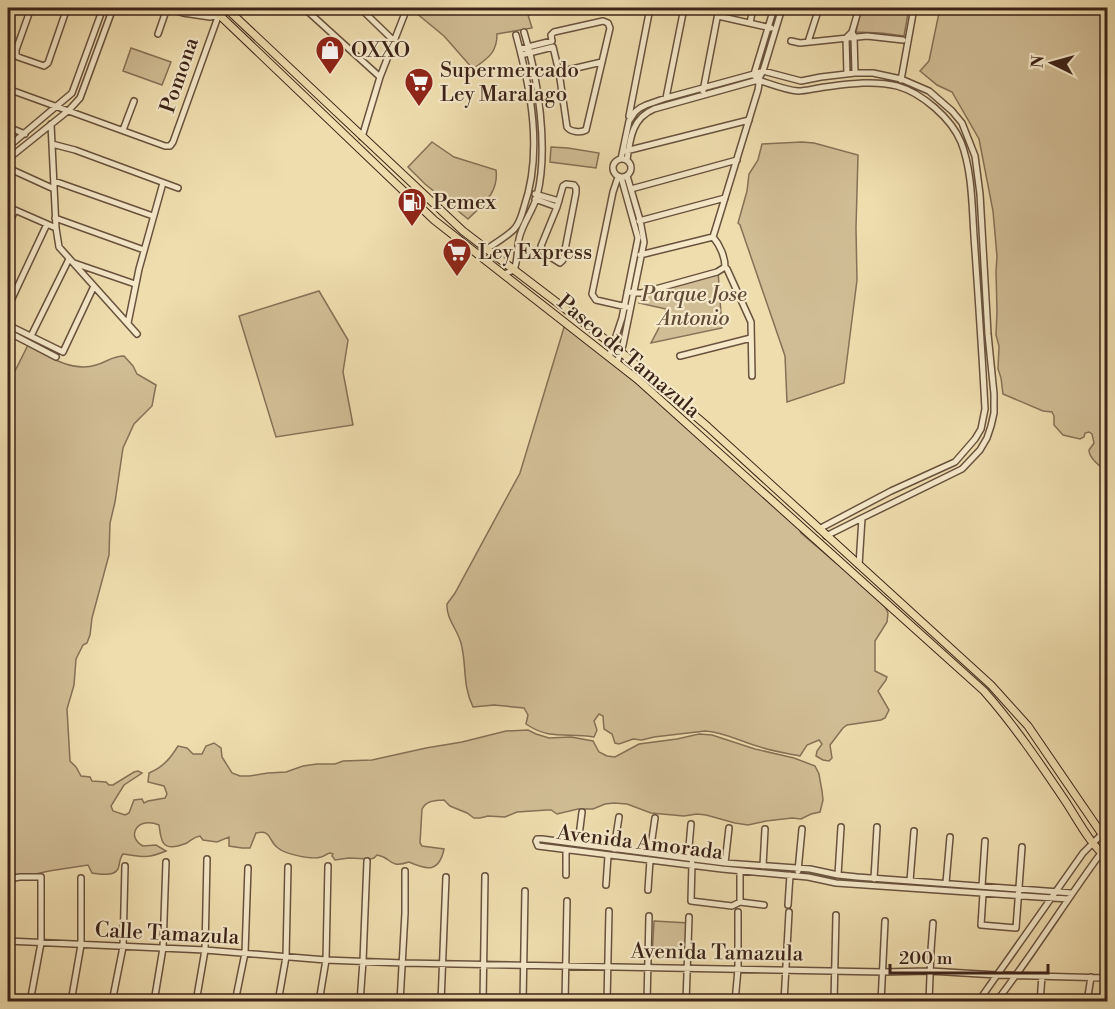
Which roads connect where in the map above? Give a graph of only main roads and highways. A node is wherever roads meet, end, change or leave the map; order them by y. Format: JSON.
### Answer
{"nodes":[{"id":1,"x":212,"y":8,"type":"edge"},
{"id":2,"x":228,"y":9,"type":"edge"},
{"id":3,"x":343,"y":118,"type":"junction"},
{"id":4,"x":336,"y":125,"type":"junction"},
{"id":5,"x":416,"y":203,"type":"junction"},
{"id":6,"x":445,"y":215,"type":"junction"},
{"id":7,"x":1107,"y":845,"type":"edge"},
{"id":8,"x":1107,"y":860,"type":"edge"}],
"edges":[{"from":1,"to":4,"type":"main road","name":"Paseo de Tamazula"},
{"from":2,"to":3,"type":"main road","name":"Paseo de Tamazula"},
{"from":3,"to":4,"type":"main road"},
{"from":3,"to":6,"type":"main road","name":"Paseo de Tamazula"},
{"from":4,"to":5,"type":"main road","name":"Paseo de Tamazula"},
{"from":5,"to":6,"type":"main road"},
{"from":5,"to":8,"type":"main road","name":"Paseo de Tamazula"},
{"from":6,"to":7,"type":"main road","name":"Paseo de Tamazula"}]}
